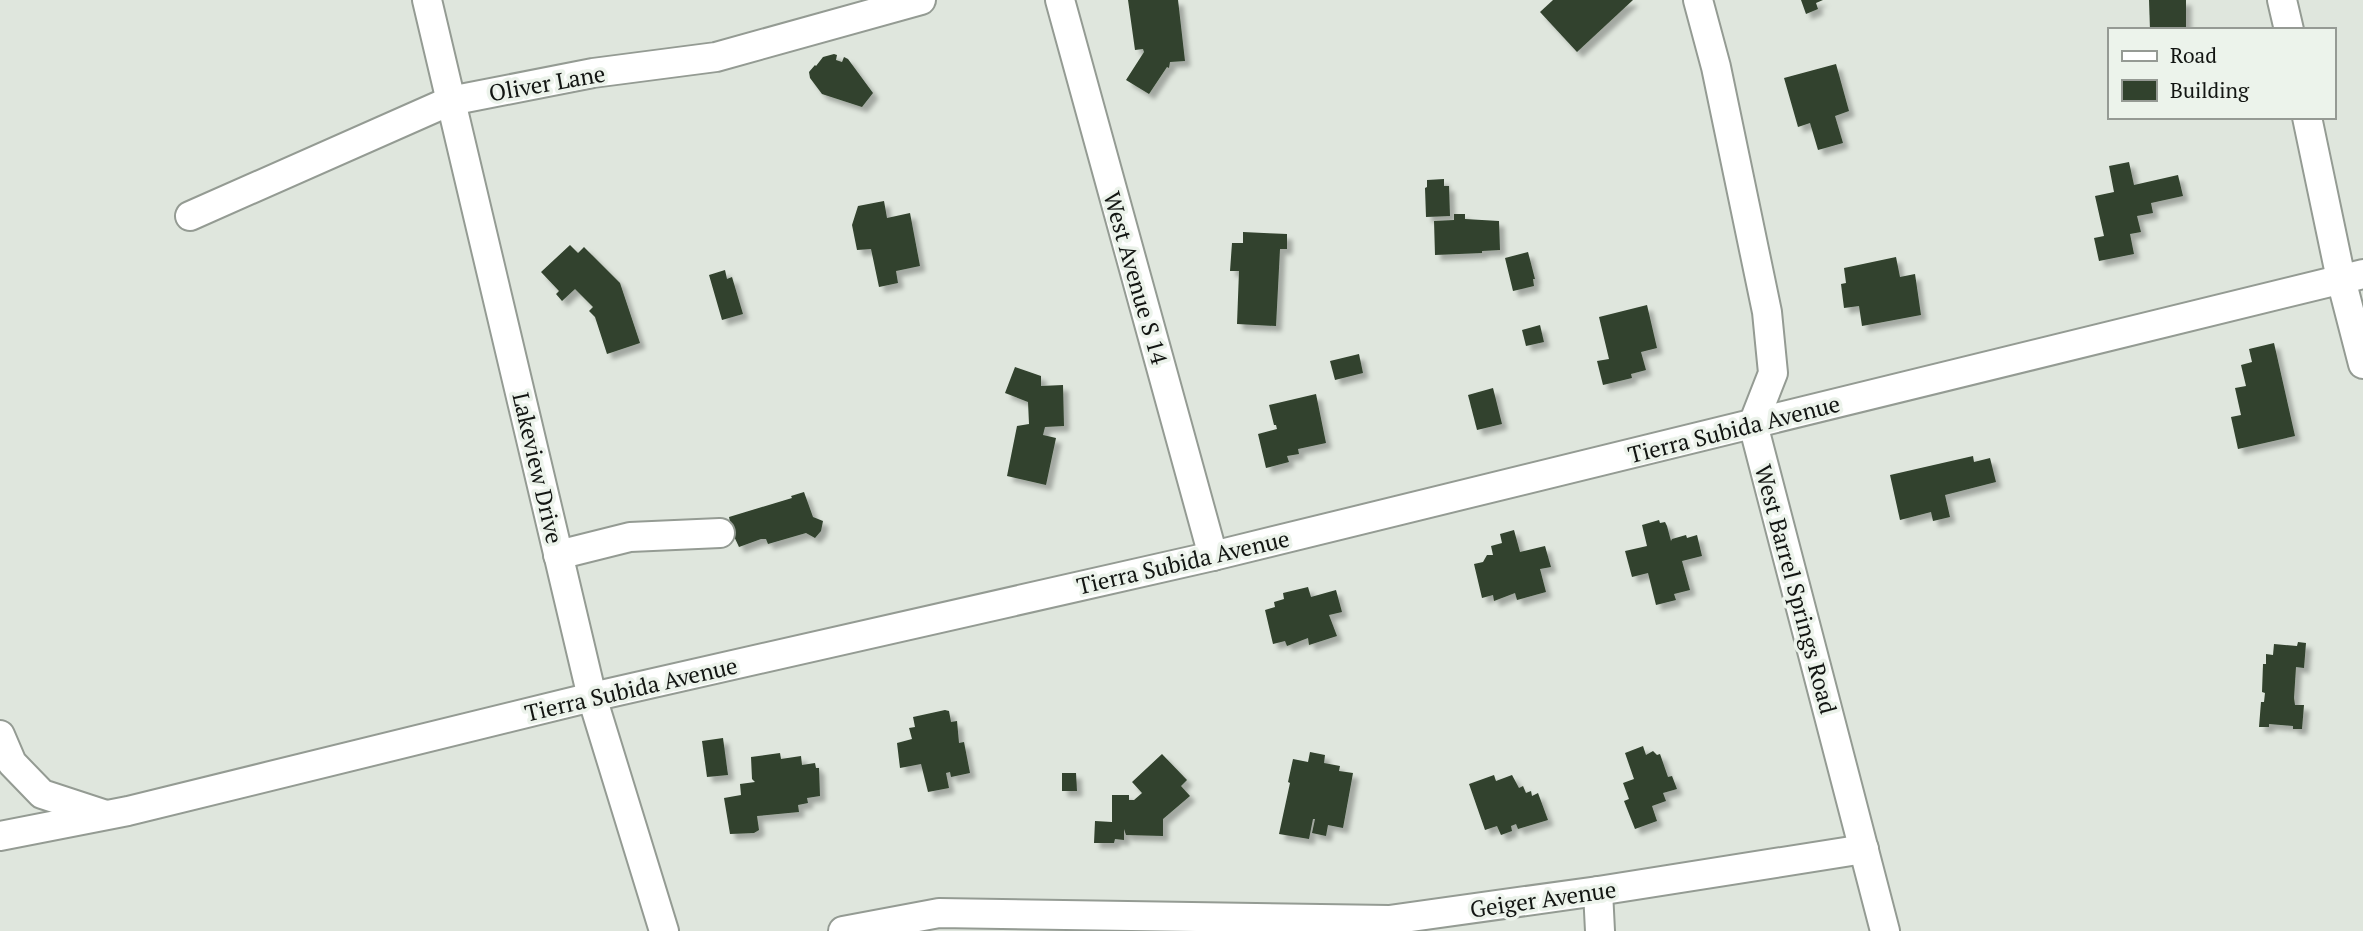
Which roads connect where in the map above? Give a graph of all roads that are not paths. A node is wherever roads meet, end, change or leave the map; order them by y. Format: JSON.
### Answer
{"nodes":[{"id":1,"x":427,"y":0,"type":"edge"},
{"id":2,"x":921,"y":0,"type":"edge"},
{"id":3,"x":1060,"y":0,"type":"edge"},
{"id":4,"x":1698,"y":0,"type":"edge"},
{"id":5,"x":2283,"y":0,"type":"edge"},
{"id":6,"x":2289,"y":28,"type":"edge"},
{"id":7,"x":450,"y":101,"type":"junction"},
{"id":8,"x":2308,"y":119,"type":"edge"},
{"id":9,"x":190,"y":216,"type":"dead end"},
{"id":10,"x":2352,"y":277,"type":"edge"},
{"id":11,"x":2363,"y":364,"type":"edge"},
{"id":12,"x":1753,"y":424,"type":"junction"},
{"id":13,"x":720,"y":533,"type":"dead end"},
{"id":14,"x":558,"y":555,"type":"junction"},
{"id":15,"x":1213,"y":556,"type":"junction"},
{"id":16,"x":592,"y":697,"type":"junction"},
{"id":17,"x":0,"y":736,"type":"edge"},
{"id":18,"x":106,"y":815,"type":"junction"},
{"id":19,"x":0,"y":836,"type":"edge"},
{"id":20,"x":1864,"y":849,"type":"junction"},
{"id":21,"x":1598,"y":891,"type":"junction"},
{"id":22,"x":1183,"y":925,"type":"edge"},
{"id":23,"x":664,"y":931,"type":"edge"},
{"id":24,"x":843,"y":931,"type":"edge"},
{"id":25,"x":1600,"y":931,"type":"edge"},
{"id":26,"x":1885,"y":931,"type":"edge"}],
"edges":[{"from":1,"to":7,"type":"street","name":"Lakeview Drive"},
{"from":2,"to":7,"type":"street","name":"Oliver Lane"},
{"from":3,"to":15,"type":"street","name":"West Avenue S 14"},
{"from":4,"to":12,"type":"street"},
{"from":5,"to":6,"type":"street"},
{"from":7,"to":9,"type":"street","name":"Oliver Lane"},
{"from":7,"to":14,"type":"street","name":"Lakeview Drive"},
{"from":8,"to":10,"type":"street"},
{"from":10,"to":11,"type":"street"},
{"from":10,"to":12,"type":"street","name":"Tierra Subida Avenue"},
{"from":12,"to":15,"type":"street","name":"Tierra Subida Avenue"},
{"from":12,"to":20,"type":"street","name":"West Barrel Springs Road"},
{"from":13,"to":14,"type":"street"},
{"from":14,"to":16,"type":"street","name":"Lakeview Drive"},
{"from":15,"to":16,"type":"street","name":"Tierra Subida Avenue"},
{"from":16,"to":18,"type":"street","name":"Tierra Subida Avenue"},
{"from":16,"to":23,"type":"street","name":"Lakeview Drive"},
{"from":17,"to":18,"type":"street"},
{"from":18,"to":19,"type":"street","name":"Tierra Subida Avenue"},
{"from":20,"to":21,"type":"street","name":"Geiger Avenue"},
{"from":20,"to":26,"type":"street","name":"West Barrel Springs Road"},
{"from":21,"to":22,"type":"street","name":"Geiger Avenue"},
{"from":21,"to":25,"type":"street"},
{"from":22,"to":24,"type":"street","name":"Geiger Avenue"}]}
